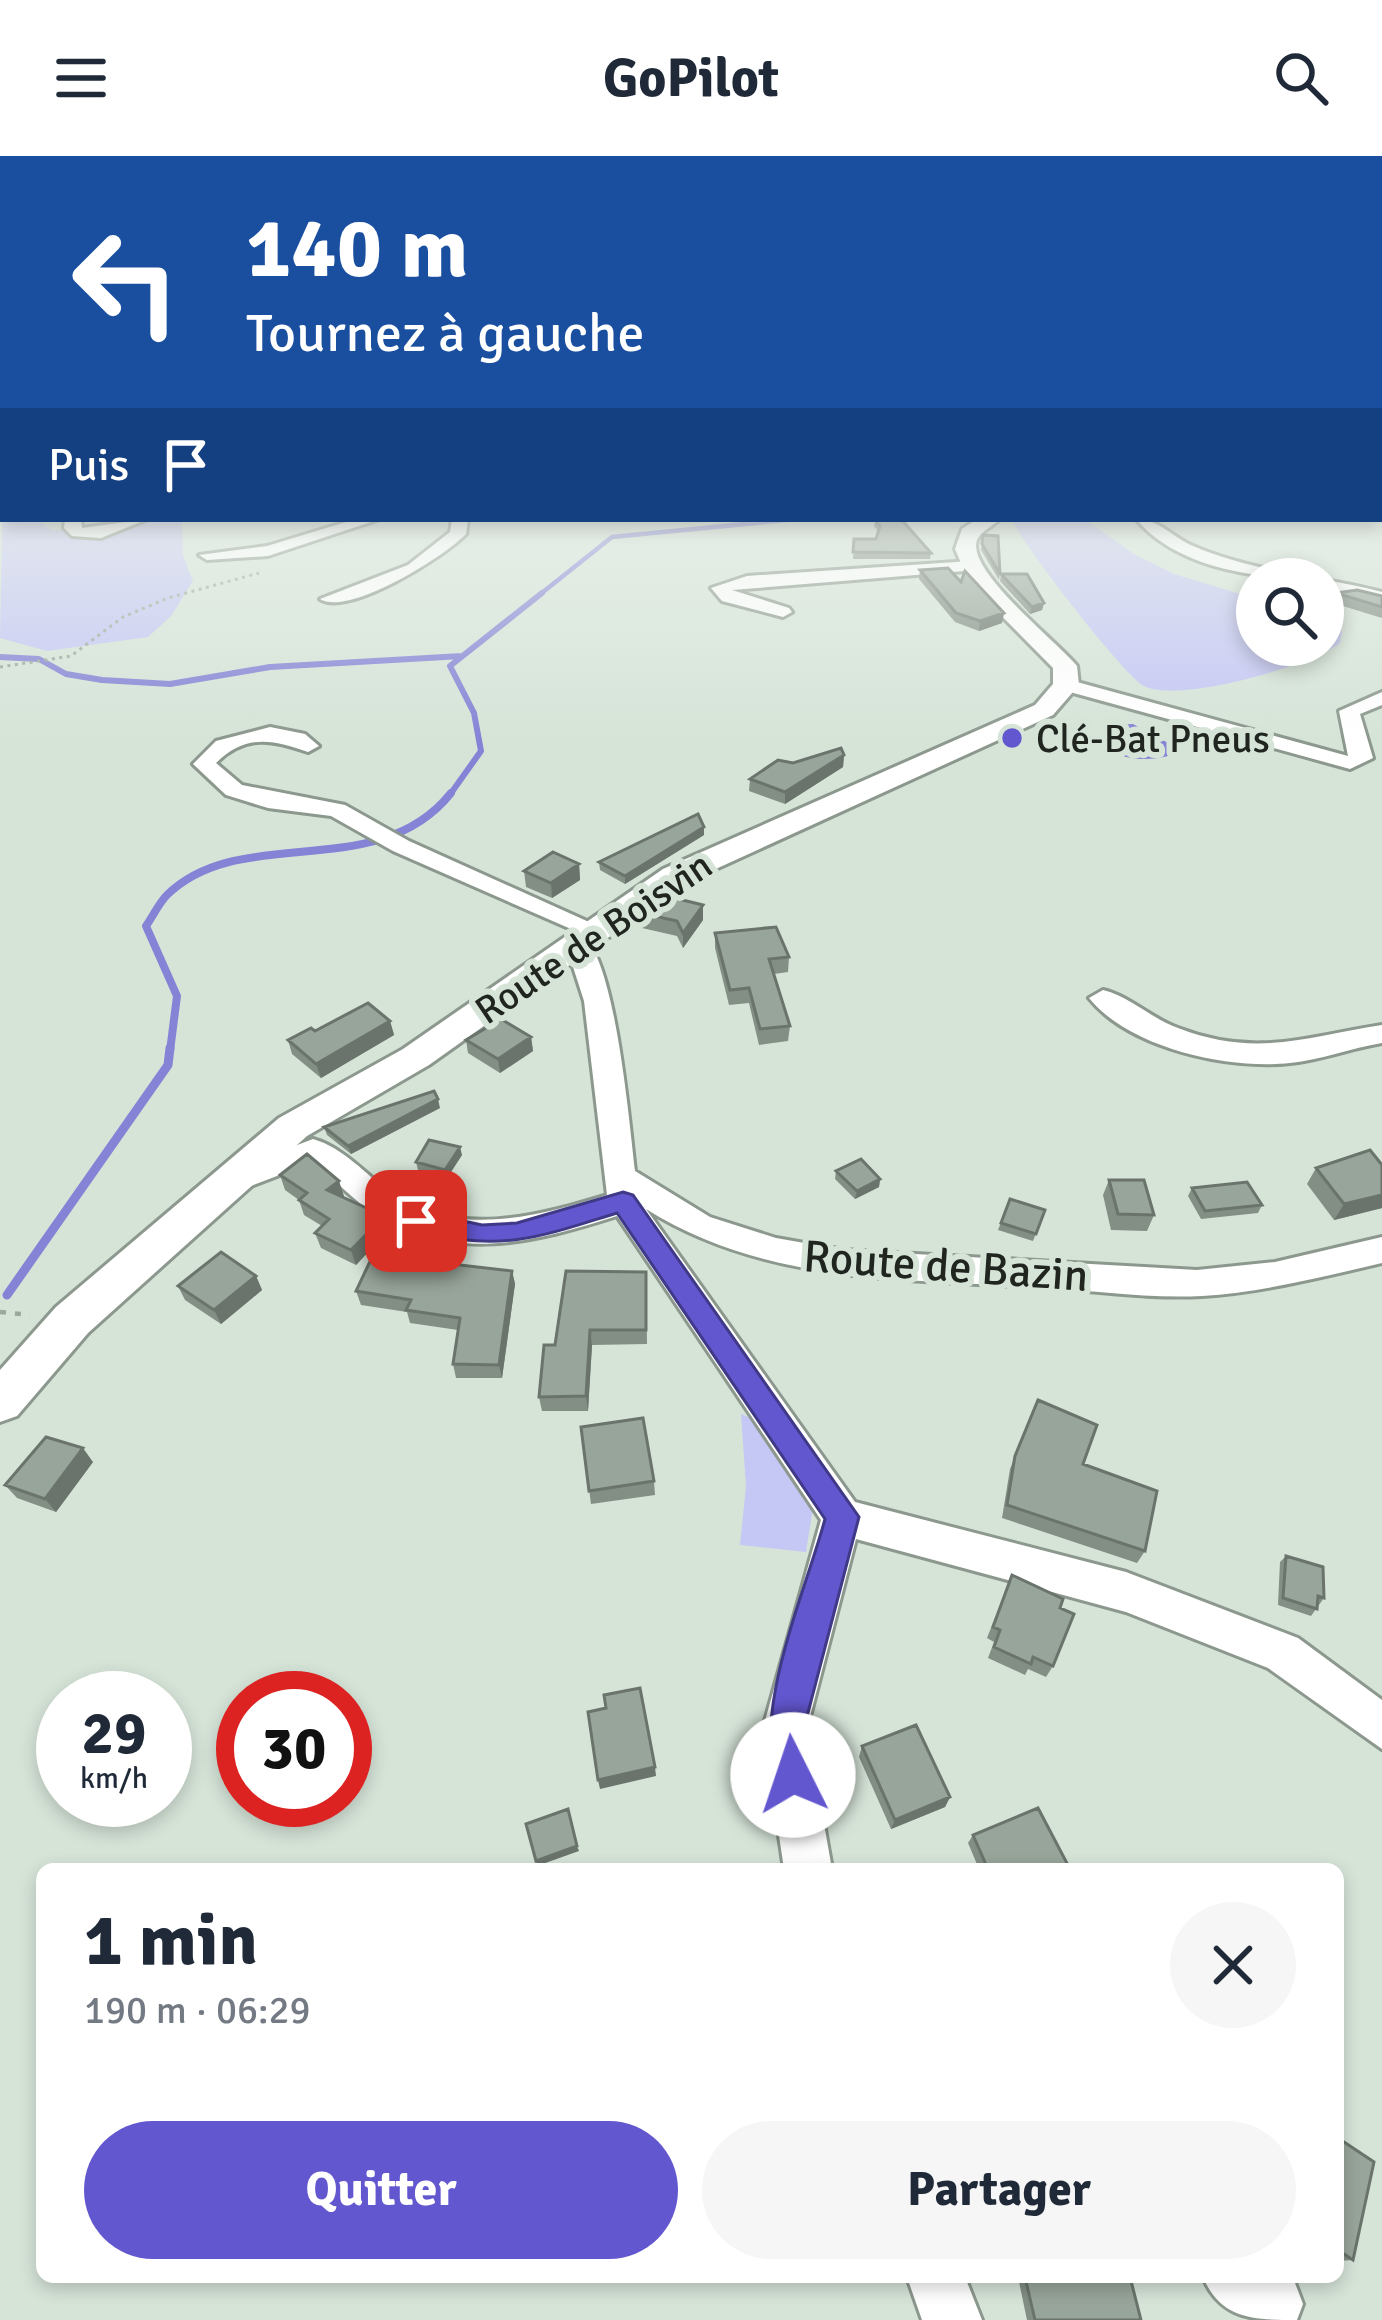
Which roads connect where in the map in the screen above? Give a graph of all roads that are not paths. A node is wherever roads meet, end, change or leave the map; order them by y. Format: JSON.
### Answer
{"nodes":[{"id":1,"x":310,"y":538,"type":"edge"},
{"id":2,"x":453,"y":538,"type":"edge"},
{"id":3,"x":968,"y":538,"type":"edge"},
{"id":4,"x":1166,"y":538,"type":"edge"},
{"id":5,"x":207,"y":554,"type":"dead end"},
{"id":6,"x":1236,"y":561,"type":"edge"},
{"id":7,"x":971,"y":566,"type":"junction"},
{"id":8,"x":1344,"y":587,"type":"edge"},
{"id":9,"x":1382,"y":597,"type":"edge"},
{"id":10,"x":329,"y":599,"type":"dead end"},
{"id":11,"x":783,"y":612,"type":"dead end"},
{"id":12,"x":1066,"y":685,"type":"junction"},
{"id":13,"x":1382,"y":698,"type":"edge"},
{"id":14,"x":308,"y":746,"type":"dead end"},
{"id":15,"x":1358,"y":761,"type":"junction"},
{"id":16,"x":1382,"y":762,"type":"edge"},
{"id":17,"x":587,"y":937,"type":"junction"},
{"id":18,"x":1103,"y":998,"type":"dead end"},
{"id":19,"x":1382,"y":1034,"type":"edge"},
{"id":20,"x":224,"y":1183,"type":"junction"},
{"id":21,"x":622,"y":1189,"type":"junction"},
{"id":22,"x":1382,"y":1250,"type":"edge"},
{"id":23,"x":0,"y":1402,"type":"edge"},
{"id":24,"x":842,"y":1517,"type":"junction"},
{"id":25,"x":1382,"y":1727,"type":"edge"},
{"id":26,"x":807,"y":1863,"type":"edge"},
{"id":27,"x":939,"y":2283,"type":"edge"},
{"id":28,"x":952,"y":2320,"type":"edge"}],
"edges":[{"from":1,"to":5,"type":"street"},
{"from":2,"to":10,"type":"street"},
{"from":3,"to":7,"type":"main road"},
{"from":4,"to":6,"type":"street"},
{"from":7,"to":11,"type":"street"},
{"from":7,"to":12,"type":"main road"},
{"from":8,"to":9,"type":"street"},
{"from":12,"to":15,"type":"street"},
{"from":12,"to":17,"type":"main road","name":"Route de Boisvin"},
{"from":13,"to":15,"type":"street"},
{"from":14,"to":17,"type":"street"},
{"from":15,"to":16,"type":"street"},
{"from":17,"to":20,"type":"main road","name":"Route de Boisvin"},
{"from":17,"to":21,"type":"street"},
{"from":18,"to":19,"type":"street"},
{"from":20,"to":21,"type":"street"},
{"from":20,"to":23,"type":"main road","name":"Route de Boisvin"},
{"from":21,"to":22,"type":"street","name":"Route de Bazin"},
{"from":21,"to":24,"type":"street"},
{"from":24,"to":25,"type":"street"},
{"from":24,"to":26,"type":"street"},
{"from":27,"to":28,"type":"street"}]}
